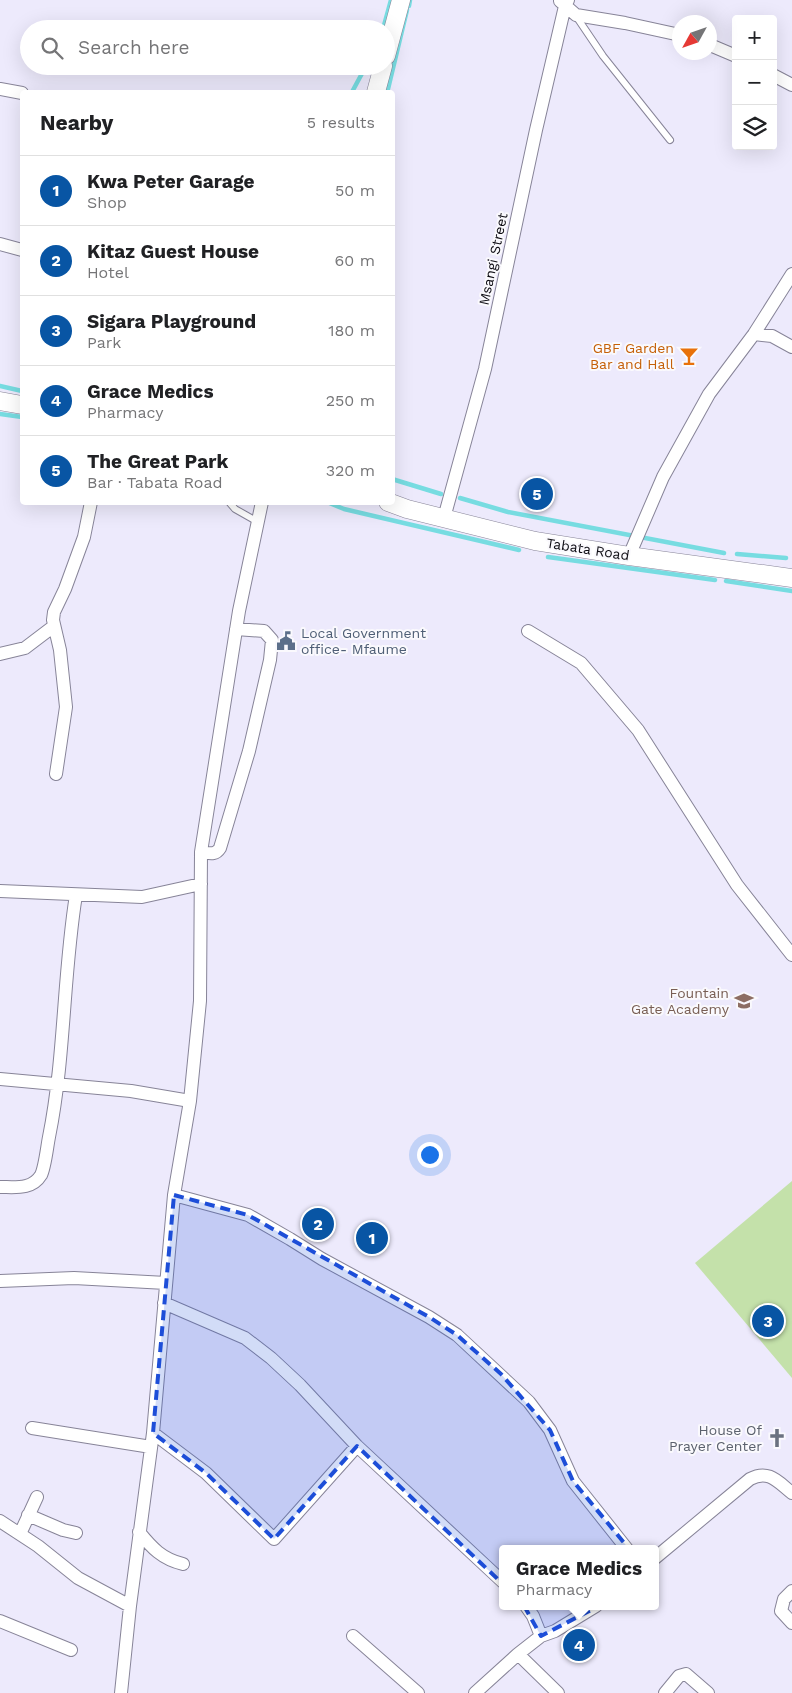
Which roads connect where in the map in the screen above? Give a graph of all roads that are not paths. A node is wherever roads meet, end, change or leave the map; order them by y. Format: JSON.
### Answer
{"nodes":[{"id":1,"x":401,"y":0,"type":"edge"},
{"id":2,"x":564,"y":2,"type":"edge"},
{"id":3,"x":576,"y":15,"type":"junction"},
{"id":4,"x":395,"y":22,"type":"edge"},
{"id":5,"x":672,"y":33,"type":"edge"},
{"id":6,"x":717,"y":48,"type":"edge"},
{"id":7,"x":732,"y":54,"type":"edge"},
{"id":8,"x":381,"y":75,"type":"edge"},
{"id":9,"x":777,"y":77,"type":"edge"},
{"id":10,"x":792,"y":85,"type":"edge"},
{"id":11,"x":0,"y":89,"type":"edge"},
{"id":12,"x":377,"y":90,"type":"edge"},
{"id":13,"x":20,"y":93,"type":"edge"},
{"id":14,"x":670,"y":140,"type":"dead end"},
{"id":15,"x":0,"y":244,"type":"edge"},
{"id":16,"x":20,"y":249,"type":"edge"},
{"id":17,"x":792,"y":274,"type":"edge"},
{"id":18,"x":754,"y":334,"type":"junction"},
{"id":19,"x":792,"y":347,"type":"edge"},
{"id":20,"x":0,"y":401,"type":"edge"},
{"id":21,"x":20,"y":405,"type":"edge"},
{"id":22,"x":395,"y":504,"type":"edge"},
{"id":23,"x":90,"y":505,"type":"edge"},
{"id":24,"x":232,"y":505,"type":"edge"},
{"id":25,"x":261,"y":505,"type":"edge"},
{"id":26,"x":444,"y":518,"type":"junction"},
{"id":27,"x":258,"y":522,"type":"junction"},
{"id":28,"x":629,"y":556,"type":"junction"},
{"id":29,"x":792,"y":578,"type":"edge"},
{"id":30,"x":54,"y":626,"type":"junction"},
{"id":31,"x":236,"y":629,"type":"junction"},
{"id":32,"x":528,"y":631,"type":"dead end"},
{"id":33,"x":0,"y":654,"type":"edge"},
{"id":34,"x":56,"y":774,"type":"dead end"},
{"id":35,"x":201,"y":852,"type":"junction"},
{"id":36,"x":201,"y":884,"type":"junction"},
{"id":37,"x":0,"y":891,"type":"edge"},
{"id":38,"x":76,"y":895,"type":"junction"},
{"id":39,"x":792,"y":955,"type":"edge"},
{"id":40,"x":0,"y":1079,"type":"edge"},
{"id":41,"x":57,"y":1085,"type":"junction"},
{"id":42,"x":190,"y":1101,"type":"junction"},
{"id":43,"x":0,"y":1187,"type":"edge"},
{"id":44,"x":174,"y":1195,"type":"junction"},
{"id":45,"x":0,"y":1281,"type":"edge"},
{"id":46,"x":166,"y":1283,"type":"junction"},
{"id":47,"x":164,"y":1303,"type":"junction"},
{"id":48,"x":32,"y":1428,"type":"dead end"},
{"id":49,"x":153,"y":1433,"type":"junction"},
{"id":50,"x":357,"y":1446,"type":"junction"},
{"id":51,"x":151,"y":1447,"type":"junction"},
{"id":52,"x":792,"y":1493,"type":"edge"},
{"id":53,"x":37,"y":1497,"type":"dead end"},
{"id":54,"x":28,"y":1515,"type":"junction"},
{"id":55,"x":0,"y":1520,"type":"edge"},
{"id":56,"x":139,"y":1532,"type":"junction"},
{"id":57,"x":76,"y":1533,"type":"dead end"},
{"id":58,"x":20,"y":1534,"type":"junction"},
{"id":59,"x":624,"y":1545,"type":"edge"},
{"id":60,"x":659,"y":1555,"type":"edge"},
{"id":61,"x":183,"y":1564,"type":"dead end"},
{"id":62,"x":499,"y":1578,"type":"edge"},
{"id":63,"x":792,"y":1591,"type":"edge"},
{"id":64,"x":130,"y":1606,"type":"junction"},
{"id":65,"x":529,"y":1610,"type":"edge"},
{"id":66,"x":589,"y":1610,"type":"edge"},
{"id":67,"x":0,"y":1621,"type":"edge"},
{"id":68,"x":792,"y":1623,"type":"edge"},
{"id":69,"x":353,"y":1636,"type":"dead end"},
{"id":70,"x":541,"y":1636,"type":"junction"},
{"id":71,"x":71,"y":1650,"type":"dead end"},
{"id":72,"x":518,"y":1654,"type":"junction"},
{"id":73,"x":121,"y":1693,"type":"edge"},
{"id":74,"x":418,"y":1693,"type":"edge"},
{"id":75,"x":476,"y":1693,"type":"edge"},
{"id":76,"x":558,"y":1693,"type":"edge"},
{"id":77,"x":665,"y":1693,"type":"edge"},
{"id":78,"x":708,"y":1693,"type":"edge"}],
"edges":[{"from":1,"to":4,"type":"main road"},
{"from":2,"to":3,"type":"street"},
{"from":2,"to":26,"type":"street","name":"Msangi Street"},
{"from":3,"to":5,"type":"street"},
{"from":3,"to":14,"type":"lane"},
{"from":6,"to":7,"type":"street"},
{"from":8,"to":12,"type":"main road"},
{"from":9,"to":10,"type":"street"},
{"from":11,"to":13,"type":"street"},
{"from":15,"to":16,"type":"street"},
{"from":17,"to":18,"type":"street"},
{"from":18,"to":19,"type":"street"},
{"from":18,"to":28,"type":"street"},
{"from":20,"to":21,"type":"main road"},
{"from":22,"to":26,"type":"main road","name":"Tabata Road"},
{"from":23,"to":30,"type":"street"},
{"from":24,"to":27,"type":"lane"},
{"from":25,"to":27,"type":"street"},
{"from":26,"to":28,"type":"main road","name":"Tabata Road"},
{"from":27,"to":31,"type":"street"},
{"from":28,"to":29,"type":"main road","name":"Tabata Road"},
{"from":30,"to":33,"type":"street"},
{"from":30,"to":34,"type":"street"},
{"from":31,"to":35,"type":"street"},
{"from":31,"to":35,"type":"street"},
{"from":32,"to":39,"type":"street"},
{"from":35,"to":36,"type":"street"},
{"from":36,"to":38,"type":"street"},
{"from":36,"to":42,"type":"street"},
{"from":37,"to":38,"type":"street"},
{"from":38,"to":41,"type":"street"},
{"from":40,"to":41,"type":"street"},
{"from":41,"to":42,"type":"street"},
{"from":41,"to":43,"type":"street"},
{"from":42,"to":44,"type":"street"},
{"from":44,"to":46,"type":"street"},
{"from":44,"to":59,"type":"street"},
{"from":45,"to":46,"type":"street"},
{"from":46,"to":47,"type":"street"},
{"from":47,"to":49,"type":"street"},
{"from":47,"to":50,"type":"street"},
{"from":48,"to":51,"type":"street"},
{"from":49,"to":50,"type":"street"},
{"from":49,"to":51,"type":"street"},
{"from":50,"to":62,"type":"street"},
{"from":51,"to":56,"type":"street"},
{"from":52,"to":60,"type":"street"},
{"from":53,"to":54,"type":"street"},
{"from":54,"to":57,"type":"street"},
{"from":54,"to":58,"type":"street"},
{"from":55,"to":58,"type":"street"},
{"from":56,"to":61,"type":"street"},
{"from":56,"to":64,"type":"street"},
{"from":58,"to":64,"type":"street"},
{"from":63,"to":68,"type":"street"},
{"from":64,"to":73,"type":"street"},
{"from":65,"to":70,"type":"street"},
{"from":66,"to":70,"type":"street"},
{"from":67,"to":71,"type":"street"},
{"from":69,"to":74,"type":"street"},
{"from":70,"to":72,"type":"street"},
{"from":72,"to":75,"type":"street"},
{"from":72,"to":76,"type":"street"},
{"from":77,"to":78,"type":"street"}]}
